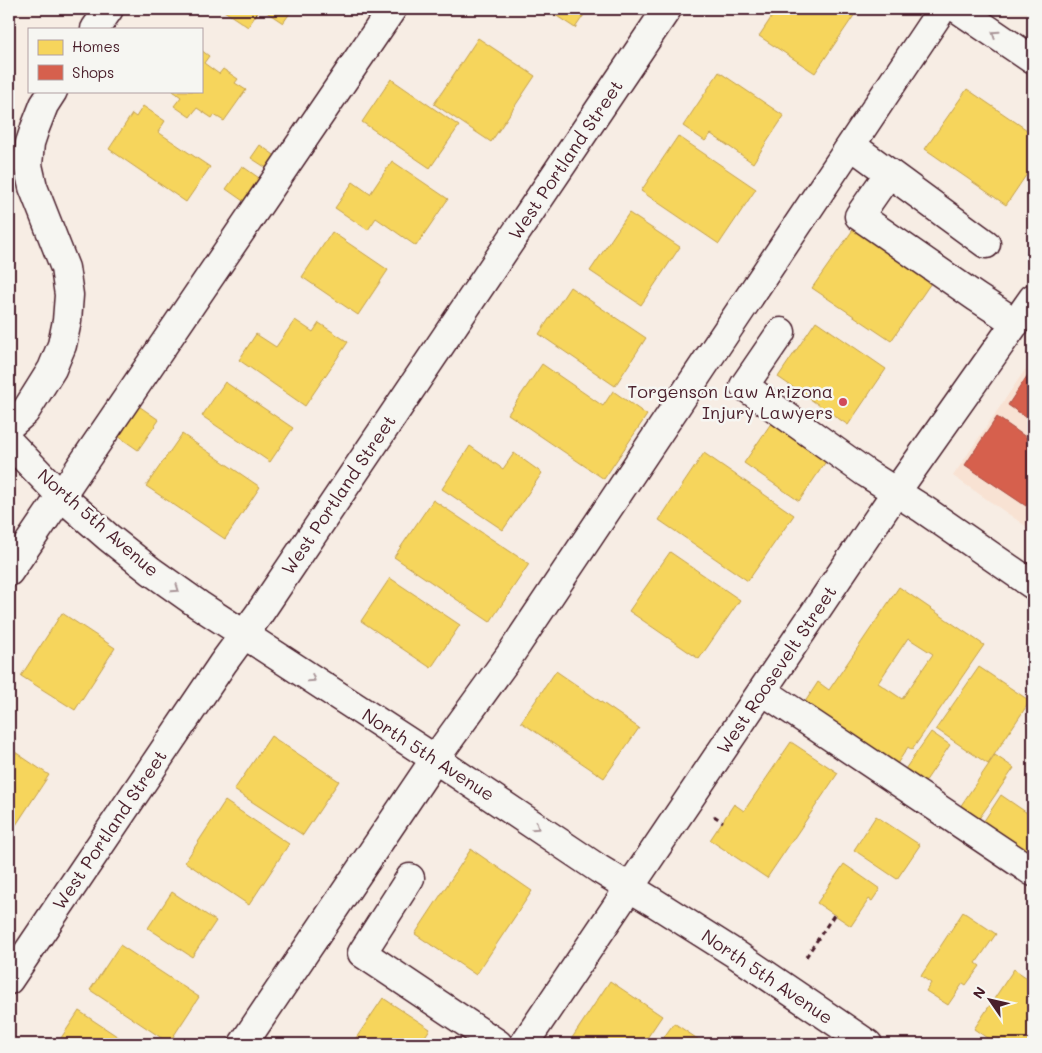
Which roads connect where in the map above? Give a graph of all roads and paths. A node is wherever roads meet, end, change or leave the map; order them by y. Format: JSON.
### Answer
{"nodes":[{"id":1,"x":109,"y":9,"type":"edge"},
{"id":2,"x":392,"y":9,"type":"edge"},
{"id":3,"x":667,"y":9,"type":"edge"},
{"id":4,"x":942,"y":9,"type":"edge"},
{"id":5,"x":958,"y":9,"type":"edge"},
{"id":6,"x":97,"y":28,"type":"edge"},
{"id":7,"x":1033,"y":60,"type":"edge"},
{"id":8,"x":52,"y":92,"type":"edge"},
{"id":9,"x":851,"y":145,"type":"junction"},
{"id":10,"x":889,"y":174,"type":"junction"},
{"id":11,"x":986,"y":244,"type":"dead end"},
{"id":12,"x":1027,"y":310,"type":"edge"},
{"id":13,"x":781,"y":332,"type":"dead end"},
{"id":14,"x":9,"y":426,"type":"edge"},
{"id":15,"x":9,"y":442,"type":"edge"},
{"id":16,"x":896,"y":492,"type":"junction"},
{"id":17,"x":61,"y":496,"type":"junction"},
{"id":18,"x":9,"y":572,"type":"edge"},
{"id":19,"x":1033,"y":585,"type":"edge"},
{"id":20,"x":244,"y":634,"type":"junction"},
{"id":21,"x":764,"y":690,"type":"junction"},
{"id":22,"x":435,"y":760,"type":"junction"},
{"id":23,"x":714,"y":816,"type":"dead end"},
{"id":24,"x":723,"y":822,"type":"dead end"},
{"id":25,"x":1033,"y":872,"type":"edge"},
{"id":26,"x":410,"y":878,"type":"dead end"},
{"id":27,"x":630,"y":888,"type":"junction"},
{"id":28,"x":834,"y":915,"type":"dead end"},
{"id":29,"x":806,"y":958,"type":"dead end"},
{"id":30,"x":9,"y":980,"type":"edge"},
{"id":31,"x":243,"y":1044,"type":"edge"},
{"id":32,"x":498,"y":1044,"type":"edge"},
{"id":33,"x":524,"y":1044,"type":"edge"},
{"id":34,"x":868,"y":1044,"type":"edge"}],
"edges":[{"from":1,"to":6,"type":"street"},
{"from":2,"to":17,"type":"street"},
{"from":3,"to":20,"type":"street","name":"West Portland Street"},
{"from":4,"to":9,"type":"street"},
{"from":7,"to":5,"type":"street","one_way":true},
{"from":8,"to":14,"type":"street"},
{"from":9,"to":10,"type":"street"},
{"from":9,"to":22,"type":"street"},
{"from":10,"to":11,"type":"street"},
{"from":10,"to":12,"type":"street"},
{"from":12,"to":16,"type":"street","name":"West Roosevelt Street"},
{"from":13,"to":16,"type":"street"},
{"from":15,"to":17,"type":"street","name":"North 5th Avenue"},
{"from":16,"to":19,"type":"street"},
{"from":16,"to":21,"type":"street","name":"West Roosevelt Street"},
{"from":17,"to":18,"type":"street"},
{"from":17,"to":20,"type":"street","name":"North 5th Avenue","one_way":true},
{"from":20,"to":22,"type":"street","name":"North 5th Avenue","one_way":true},
{"from":20,"to":30,"type":"street","name":"West Portland Street"},
{"from":21,"to":25,"type":"street"},
{"from":21,"to":27,"type":"street","name":"West Roosevelt Street"},
{"from":22,"to":27,"type":"street","name":"North 5th Avenue","one_way":true},
{"from":22,"to":31,"type":"street"},
{"from":23,"to":24,"type":"path"},
{"from":26,"to":32,"type":"street"},
{"from":27,"to":33,"type":"street","name":"West Roosevelt Street"},
{"from":27,"to":34,"type":"street","name":"North 5th Avenue"},
{"from":28,"to":29,"type":"path"}]}
